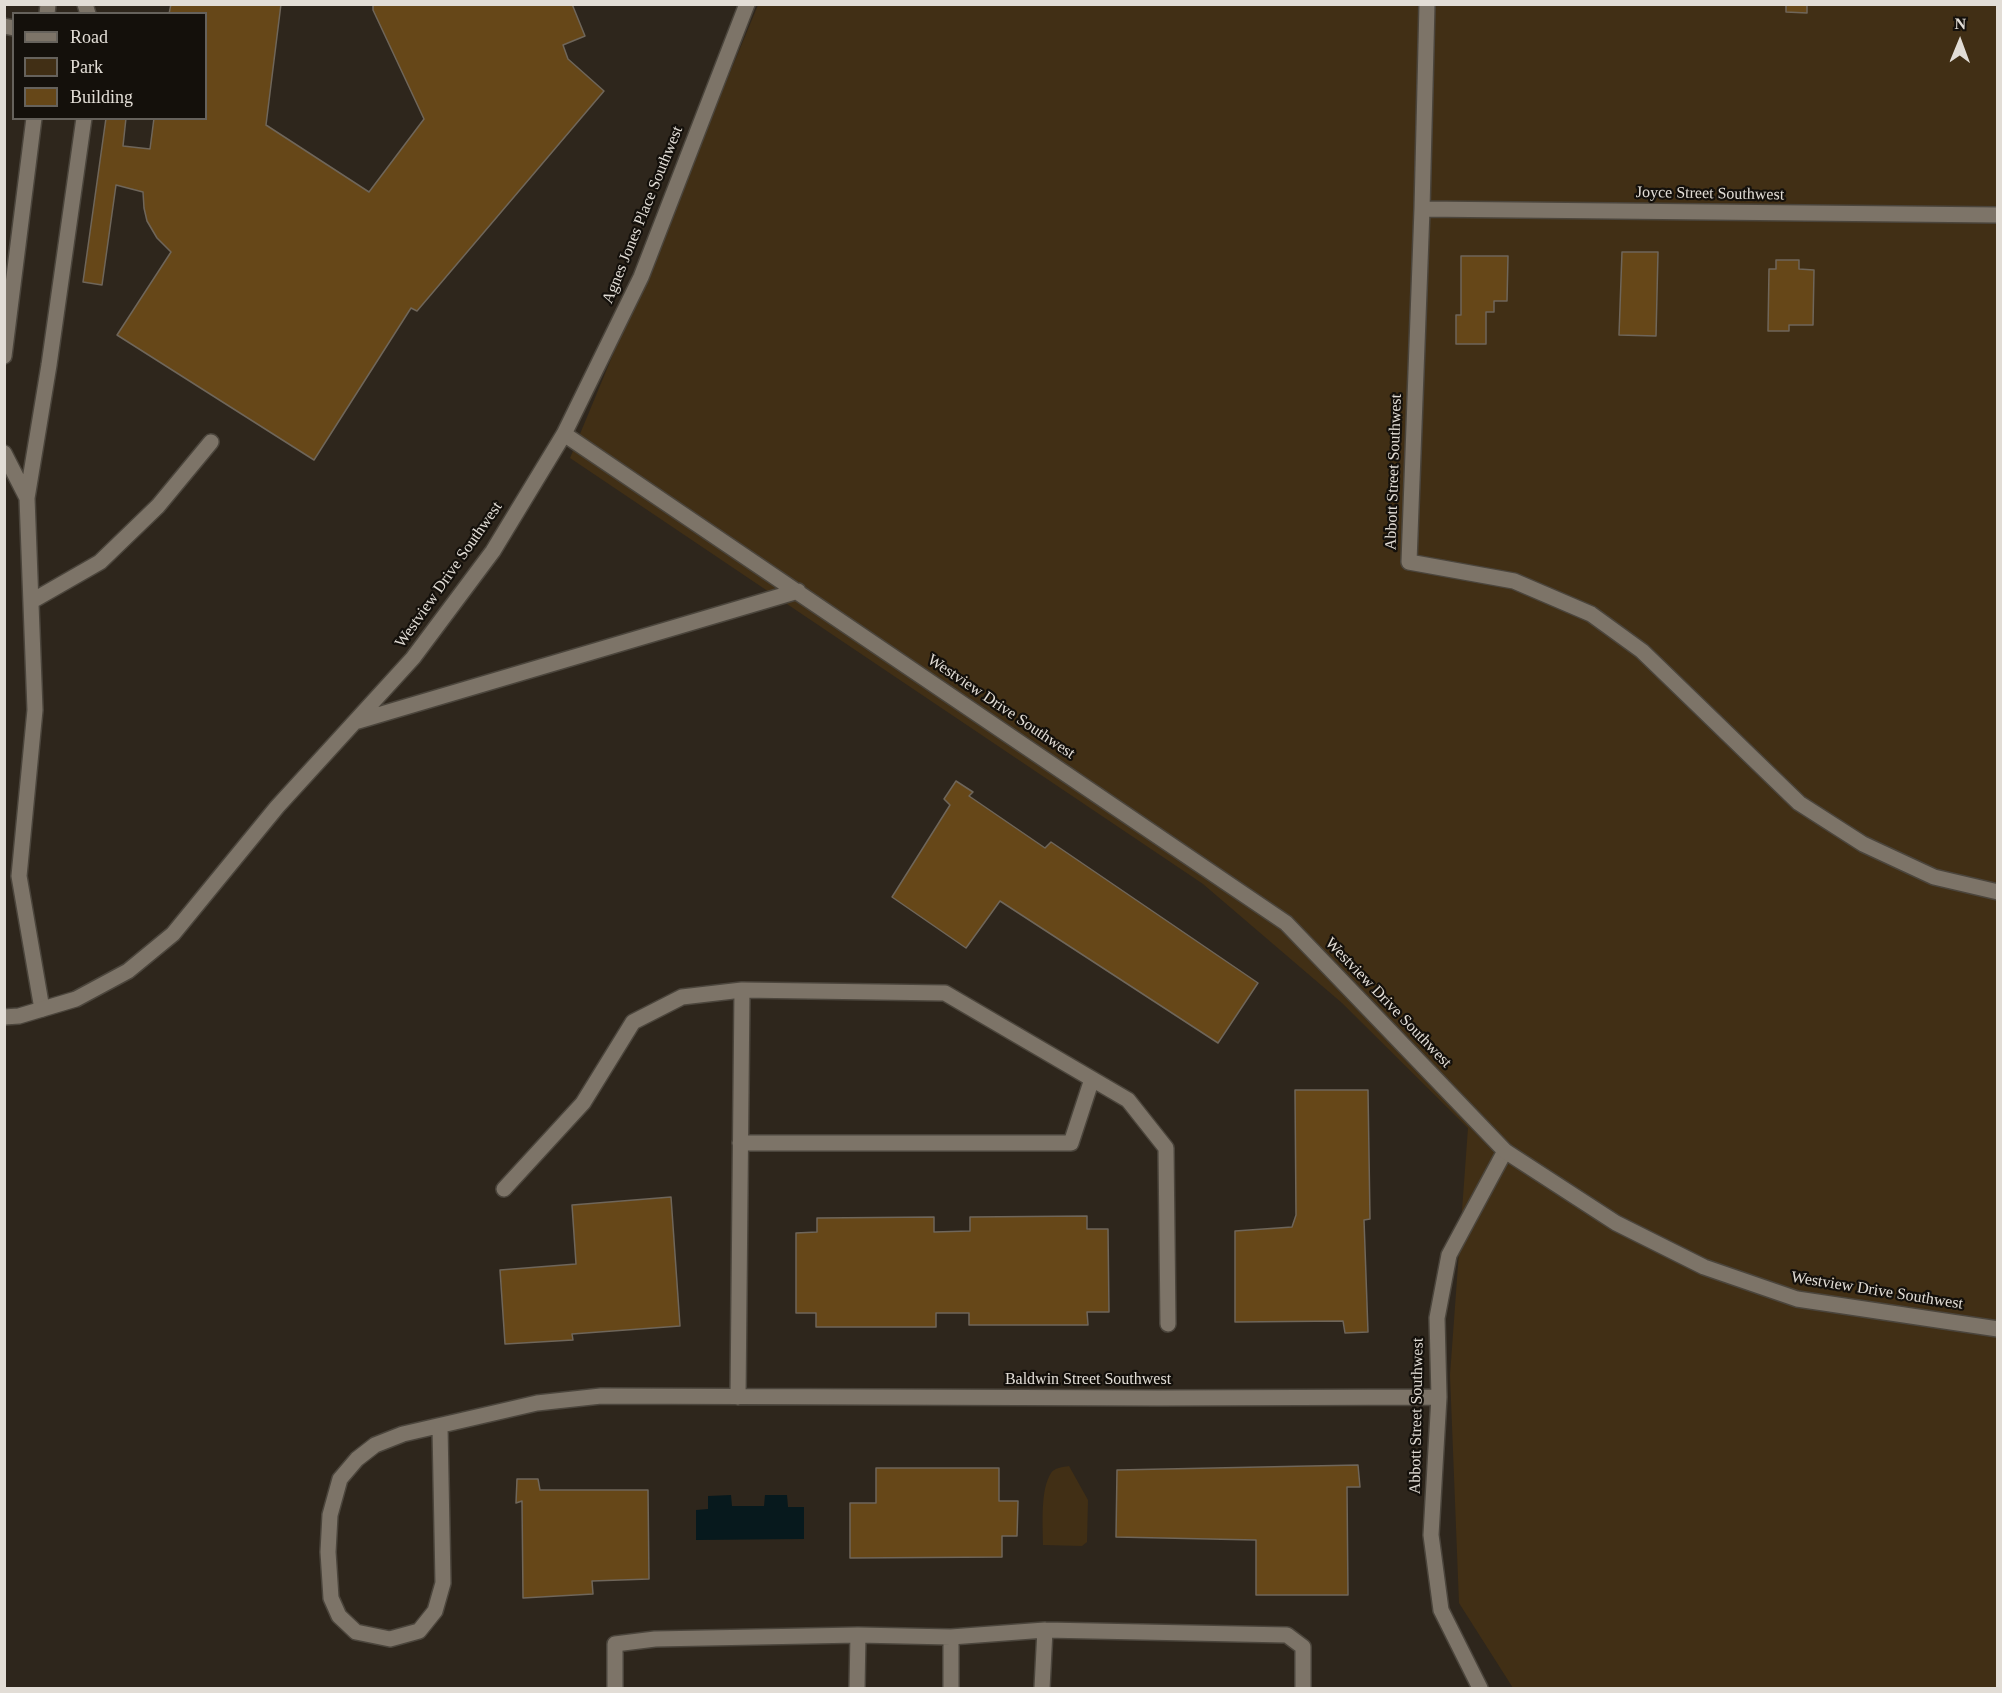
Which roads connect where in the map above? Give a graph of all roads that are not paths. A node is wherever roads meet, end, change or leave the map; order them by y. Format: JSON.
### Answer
{"nodes":[{"id":1,"x":747,"y":4,"type":"edge"},
{"id":2,"x":1426,"y":4,"type":"edge"},
{"id":3,"x":34,"y":120,"type":"edge"},
{"id":4,"x":84,"y":120,"type":"edge"},
{"id":5,"x":1422,"y":209,"type":"junction"},
{"id":6,"x":1998,"y":215,"type":"edge"},
{"id":7,"x":4,"y":356,"type":"edge"},
{"id":8,"x":564,"y":434,"type":"junction"},
{"id":9,"x":211,"y":442,"type":"dead end"},
{"id":10,"x":4,"y":453,"type":"edge"},
{"id":11,"x":27,"y":498,"type":"junction"},
{"id":12,"x":798,"y":591,"type":"junction"},
{"id":13,"x":32,"y":601,"type":"junction"},
{"id":14,"x":356,"y":722,"type":"junction"},
{"id":15,"x":1998,"y":892,"type":"edge"},
{"id":16,"x":742,"y":990,"type":"junction"},
{"id":17,"x":42,"y":1009,"type":"junction"},
{"id":18,"x":4,"y":1017,"type":"edge"},
{"id":19,"x":1092,"y":1079,"type":"junction"},
{"id":20,"x":740,"y":1143,"type":"junction"},
{"id":21,"x":1505,"y":1151,"type":"junction"},
{"id":22,"x":504,"y":1189,"type":"dead end"},
{"id":23,"x":1168,"y":1324,"type":"dead end"},
{"id":24,"x":1998,"y":1329,"type":"edge"},
{"id":25,"x":738,"y":1397,"type":"junction"},
{"id":26,"x":1439,"y":1397,"type":"junction"},
{"id":27,"x":440,"y":1427,"type":"junction"},
{"id":28,"x":1045,"y":1630,"type":"junction"},
{"id":29,"x":858,"y":1635,"type":"junction"},
{"id":30,"x":951,"y":1636,"type":"junction"},
{"id":31,"x":615,"y":1689,"type":"edge"},
{"id":32,"x":857,"y":1689,"type":"edge"},
{"id":33,"x":951,"y":1689,"type":"edge"},
{"id":34,"x":1042,"y":1689,"type":"edge"},
{"id":35,"x":1304,"y":1689,"type":"edge"},
{"id":36,"x":1480,"y":1689,"type":"edge"}],
"edges":[{"from":1,"to":8,"type":"street","name":"Agnes Jones Place Southwest"},
{"from":2,"to":5,"type":"street","name":"Abbott Street Southwest"},
{"from":3,"to":7,"type":"street"},
{"from":4,"to":11,"type":"street"},
{"from":5,"to":6,"type":"street","name":"Joyce Street Southwest"},
{"from":5,"to":15,"type":"street","name":"Abbott Street Southwest"},
{"from":8,"to":12,"type":"street","name":"Westview Drive Southwest"},
{"from":8,"to":14,"type":"street","name":"Westview Drive Southwest"},
{"from":9,"to":13,"type":"street"},
{"from":10,"to":11,"type":"street"},
{"from":11,"to":13,"type":"street"},
{"from":12,"to":14,"type":"street"},
{"from":12,"to":21,"type":"street","name":"Westview Drive Southwest"},
{"from":13,"to":17,"type":"street"},
{"from":14,"to":17,"type":"street","name":"Westview Drive Southwest"},
{"from":16,"to":19,"type":"street"},
{"from":16,"to":20,"type":"street"},
{"from":16,"to":22,"type":"street"},
{"from":17,"to":18,"type":"street","name":"Westview Drive Southwest"},
{"from":19,"to":20,"type":"street"},
{"from":19,"to":23,"type":"street"},
{"from":20,"to":25,"type":"street"},
{"from":21,"to":24,"type":"street","name":"Westview Drive Southwest"},
{"from":21,"to":26,"type":"street","name":"Abbott Street Southwest"},
{"from":25,"to":26,"type":"street","name":"Baldwin Street Southwest"},
{"from":25,"to":27,"type":"street","name":"Baldwin Street Southwest"},
{"from":26,"to":36,"type":"street","name":"Abbott Street Southwest"},
{"from":27,"to":27,"type":"street","name":"Baldwin Street Southwest"},
{"from":28,"to":30,"type":"street"},
{"from":28,"to":34,"type":"street"},
{"from":28,"to":35,"type":"street"},
{"from":29,"to":30,"type":"street"},
{"from":29,"to":31,"type":"street"},
{"from":29,"to":32,"type":"street"},
{"from":30,"to":33,"type":"street"}]}
